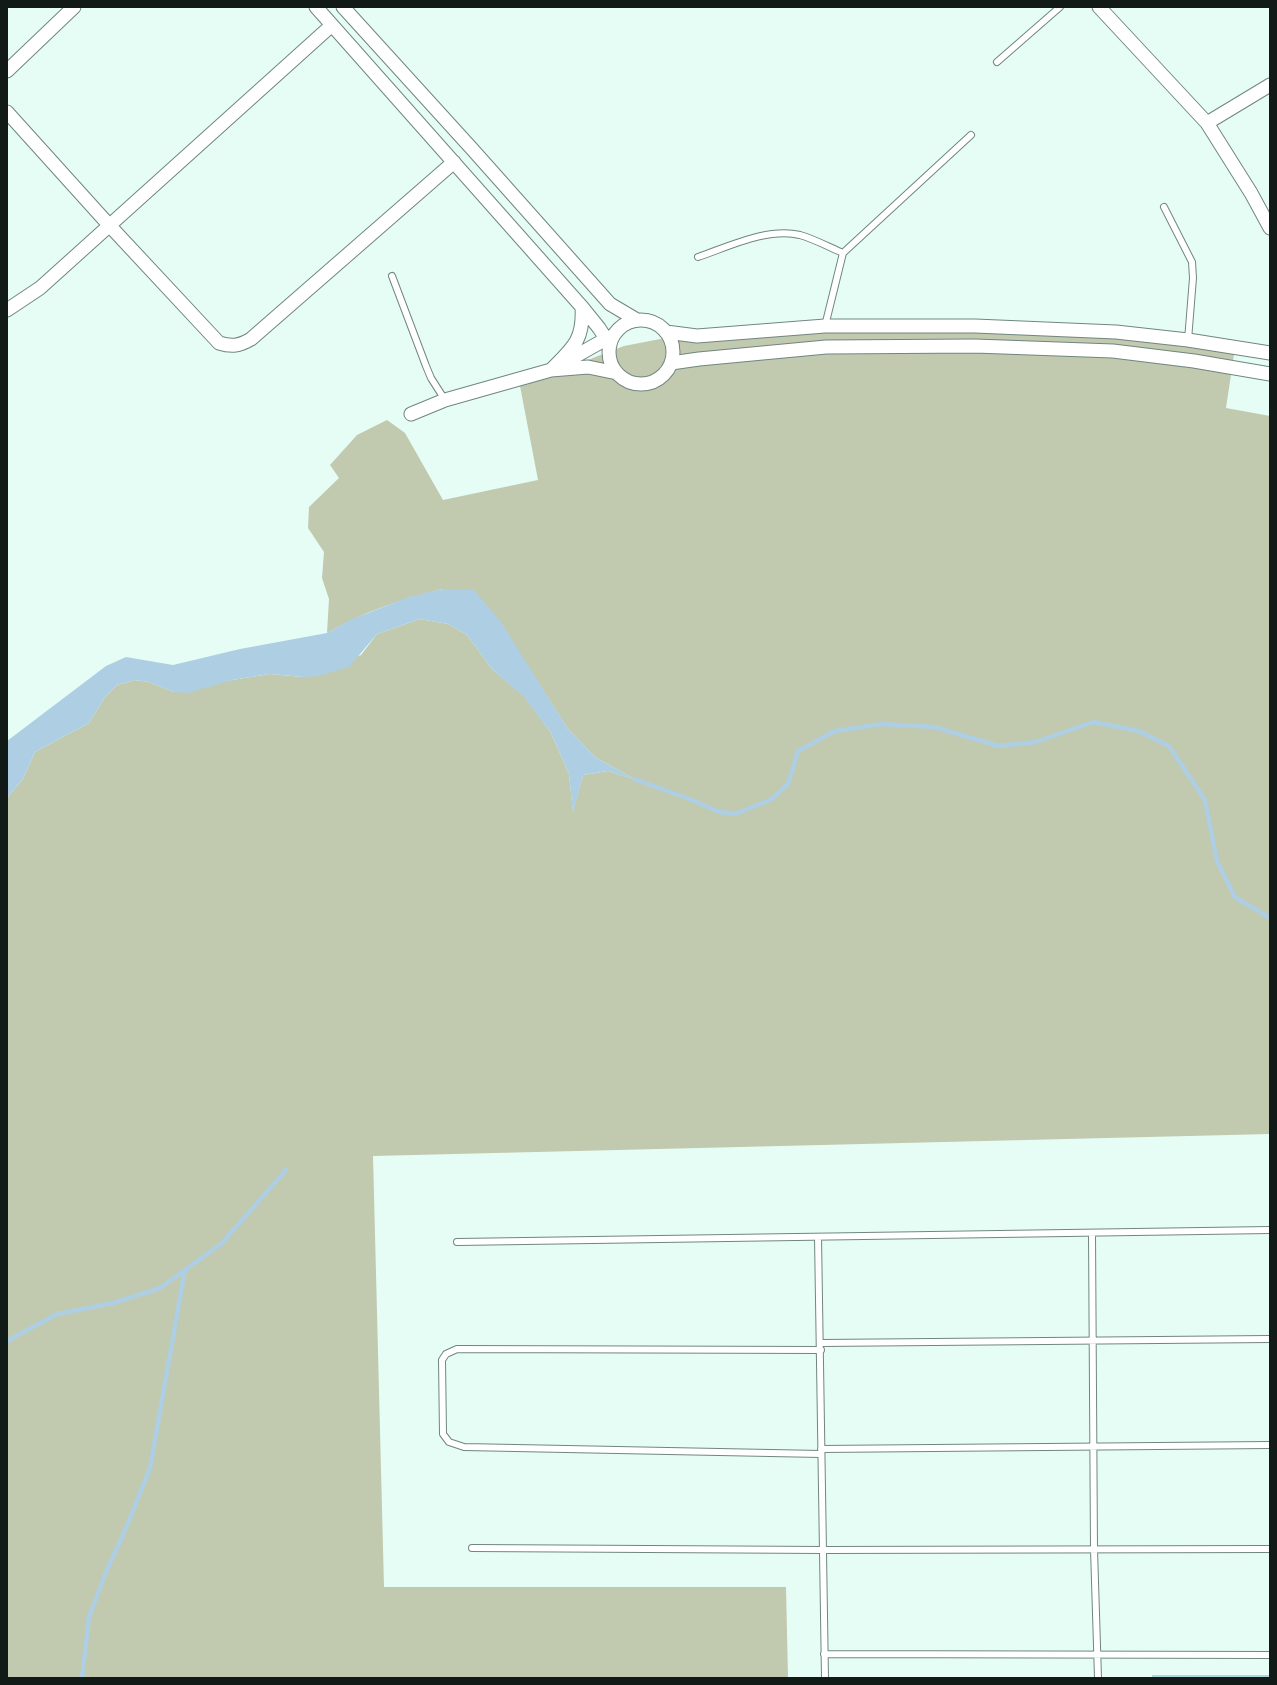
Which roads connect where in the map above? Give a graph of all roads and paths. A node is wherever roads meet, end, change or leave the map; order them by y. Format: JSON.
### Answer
{"nodes":[{"id":1,"x":74,"y":7,"type":"edge"},
{"id":2,"x":316,"y":7,"type":"edge"},
{"id":3,"x":1060,"y":7,"type":"edge"},
{"id":4,"x":1099,"y":7,"type":"edge"},
{"id":5,"x":346,"y":8,"type":"edge"},
{"id":6,"x":332,"y":25,"type":"junction"},
{"id":7,"x":997,"y":62,"type":"dead end"},
{"id":8,"x":7,"y":71,"type":"edge"},
{"id":9,"x":1270,"y":85,"type":"edge"},
{"id":10,"x":7,"y":112,"type":"edge"},
{"id":11,"x":1207,"y":123,"type":"junction"},
{"id":12,"x":971,"y":134,"type":"dead end"},
{"id":13,"x":454,"y":162,"type":"junction"},
{"id":14,"x":1164,"y":207,"type":"dead end"},
{"id":15,"x":108,"y":225,"type":"junction"},
{"id":16,"x":1270,"y":228,"type":"edge"},
{"id":17,"x":843,"y":253,"type":"junction"},
{"id":18,"x":698,"y":257,"type":"dead end"},
{"id":19,"x":392,"y":276,"type":"dead end"},
{"id":20,"x":582,"y":307,"type":"junction"},
{"id":21,"x":7,"y":310,"type":"edge"},
{"id":22,"x":637,"y":320,"type":"junction"},
{"id":23,"x":825,"y":326,"type":"junction"},
{"id":24,"x":666,"y":332,"type":"junction"},
{"id":25,"x":1188,"y":340,"type":"junction"},
{"id":26,"x":608,"y":342,"type":"junction"},
{"id":27,"x":1270,"y":353,"type":"edge"},
{"id":28,"x":671,"y":363,"type":"junction"},
{"id":29,"x":551,"y":370,"type":"junction"},
{"id":30,"x":617,"y":373,"type":"junction"},
{"id":31,"x":1270,"y":374,"type":"edge"},
{"id":32,"x":446,"y":400,"type":"junction"},
{"id":33,"x":411,"y":414,"type":"dead end"},
{"id":34,"x":1270,"y":1230,"type":"edge"},
{"id":35,"x":1092,"y":1233,"type":"junction"},
{"id":36,"x":818,"y":1237,"type":"junction"},
{"id":37,"x":457,"y":1242,"type":"dead end"},
{"id":38,"x":1270,"y":1339,"type":"edge"},
{"id":39,"x":1093,"y":1340,"type":"junction"},
{"id":40,"x":821,"y":1342,"type":"junction"},
{"id":41,"x":821,"y":1350,"type":"junction"},
{"id":42,"x":1270,"y":1445,"type":"edge"},
{"id":43,"x":1094,"y":1447,"type":"junction"},
{"id":44,"x":821,"y":1452,"type":"junction"},
{"id":45,"x":472,"y":1548,"type":"dead end"},
{"id":46,"x":1270,"y":1549,"type":"edge"},
{"id":47,"x":823,"y":1550,"type":"junction"},
{"id":48,"x":1094,"y":1550,"type":"junction"},
{"id":49,"x":824,"y":1654,"type":"junction"},
{"id":50,"x":1270,"y":1655,"type":"edge"},
{"id":51,"x":1097,"y":1656,"type":"junction"},
{"id":52,"x":825,"y":1678,"type":"edge"},
{"id":53,"x":1098,"y":1678,"type":"edge"}],
"edges":[{"from":1,"to":8,"type":"street"},
{"from":2,"to":6,"type":"street"},
{"from":3,"to":7,"type":"lane"},
{"from":4,"to":11,"type":"street"},
{"from":5,"to":22,"type":"street"},
{"from":6,"to":13,"type":"street"},
{"from":6,"to":15,"type":"street"},
{"from":9,"to":11,"type":"street"},
{"from":10,"to":15,"type":"street"},
{"from":11,"to":16,"type":"street"},
{"from":12,"to":17,"type":"lane"},
{"from":13,"to":15,"type":"street"},
{"from":13,"to":20,"type":"street"},
{"from":14,"to":25,"type":"lane"},
{"from":15,"to":21,"type":"street"},
{"from":17,"to":18,"type":"lane"},
{"from":17,"to":23,"type":"lane"},
{"from":19,"to":32,"type":"lane"},
{"from":20,"to":26,"type":"street"},
{"from":20,"to":29,"type":"street"},
{"from":22,"to":24,"type":"street"},
{"from":22,"to":26,"type":"street"},
{"from":23,"to":24,"type":"street"},
{"from":23,"to":25,"type":"street"},
{"from":24,"to":28,"type":"street"},
{"from":25,"to":27,"type":"street"},
{"from":26,"to":29,"type":"street"},
{"from":26,"to":30,"type":"street"},
{"from":28,"to":30,"type":"street"},
{"from":28,"to":31,"type":"street"},
{"from":29,"to":30,"type":"street"},
{"from":29,"to":32,"type":"street"},
{"from":32,"to":33,"type":"street"},
{"from":34,"to":35,"type":"lane"},
{"from":35,"to":36,"type":"lane"},
{"from":35,"to":39,"type":"lane"},
{"from":36,"to":37,"type":"lane"},
{"from":36,"to":40,"type":"lane"},
{"from":38,"to":39,"type":"lane"},
{"from":39,"to":40,"type":"lane"},
{"from":39,"to":43,"type":"lane"},
{"from":40,"to":41,"type":"lane"},
{"from":41,"to":44,"type":"lane"},
{"from":41,"to":44,"type":"lane"},
{"from":42,"to":43,"type":"lane"},
{"from":43,"to":44,"type":"lane"},
{"from":43,"to":48,"type":"lane"},
{"from":44,"to":47,"type":"lane"},
{"from":45,"to":47,"type":"lane"},
{"from":46,"to":48,"type":"lane"},
{"from":47,"to":48,"type":"lane"},
{"from":47,"to":49,"type":"lane"},
{"from":48,"to":51,"type":"lane"},
{"from":49,"to":51,"type":"lane"},
{"from":49,"to":52,"type":"lane"},
{"from":50,"to":51,"type":"lane"},
{"from":51,"to":53,"type":"lane"}]}
